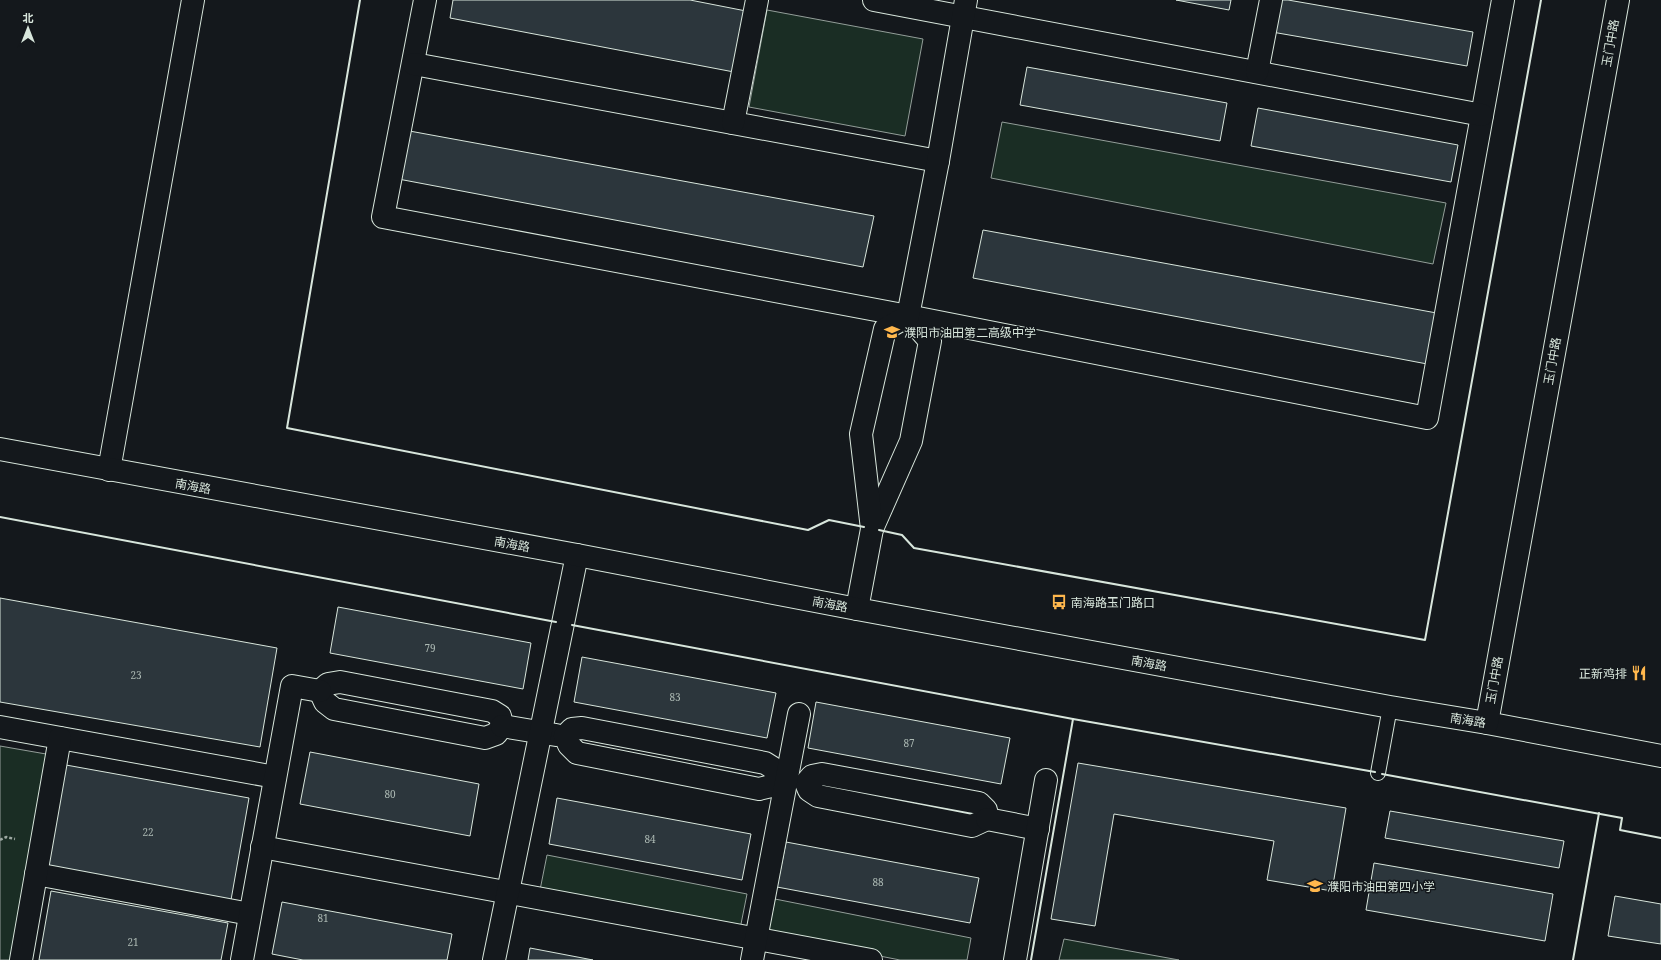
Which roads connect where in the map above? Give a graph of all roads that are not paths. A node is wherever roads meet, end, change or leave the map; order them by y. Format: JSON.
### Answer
{"nodes":[{"id":1,"x":193,"y":0,"type":"edge"},
{"id":2,"x":425,"y":0,"type":"edge"},
{"id":3,"x":757,"y":0,"type":"edge"},
{"id":4,"x":874,"y":0,"type":"edge"},
{"id":5,"x":1271,"y":0,"type":"edge"},
{"id":6,"x":1503,"y":0,"type":"edge"},
{"id":7,"x":1618,"y":0,"type":"edge"},
{"id":8,"x":964,"y":8,"type":"edge"},
{"id":9,"x":414,"y":64,"type":"junction"},
{"id":10,"x":1257,"y":72,"type":"junction"},
{"id":11,"x":1482,"y":115,"type":"junction"},
{"id":12,"x":733,"y":123,"type":"junction"},
{"id":13,"x":938,"y":161,"type":"junction"},
{"id":14,"x":908,"y":316,"type":"junction"},
{"id":15,"x":0,"y":449,"type":"edge"},
{"id":16,"x":109,"y":470,"type":"junction"},
{"id":17,"x":872,"y":529,"type":"junction"},
{"id":18,"x":577,"y":555,"type":"junction"},
{"id":19,"x":857,"y":609,"type":"junction"},
{"id":20,"x":1390,"y":707,"type":"junction"},
{"id":21,"x":799,"y":714,"type":"dead end"},
{"id":22,"x":1487,"y":723,"type":"junction"},
{"id":23,"x":0,"y":727,"type":"edge"},
{"id":24,"x":541,"y":734,"type":"junction"},
{"id":25,"x":60,"y":738,"type":"junction"},
{"id":26,"x":1661,"y":756,"type":"edge"},
{"id":27,"x":1378,"y":773,"type":"dead end"},
{"id":28,"x":275,"y":778,"type":"junction"},
{"id":29,"x":790,"y":780,"type":"junction"},
{"id":30,"x":1046,"y":780,"type":"dead end"},
{"id":31,"x":1038,"y":829,"type":"junction"},
{"id":32,"x":262,"y":847,"type":"junction"},
{"id":33,"x":36,"y":874,"type":"junction"},
{"id":34,"x":508,"y":893,"type":"junction"},
{"id":35,"x":250,"y":914,"type":"junction"},
{"id":36,"x":756,"y":939,"type":"junction"},
{"id":37,"x":21,"y":960,"type":"edge"},
{"id":38,"x":242,"y":960,"type":"edge"},
{"id":39,"x":494,"y":960,"type":"edge"},
{"id":40,"x":752,"y":960,"type":"edge"},
{"id":41,"x":871,"y":960,"type":"edge"},
{"id":42,"x":1015,"y":960,"type":"edge"}],
"edges":[{"from":1,"to":16,"type":"street"},
{"from":2,"to":9,"type":"street"},
{"from":3,"to":12,"type":"street"},
{"from":4,"to":8,"type":"street"},
{"from":5,"to":10,"type":"street"},
{"from":6,"to":11,"type":"street"},
{"from":7,"to":22,"type":"street","name":"玉门中路"},
{"from":8,"to":10,"type":"street"},
{"from":8,"to":13,"type":"street"},
{"from":9,"to":12,"type":"street"},
{"from":9,"to":14,"type":"street"},
{"from":10,"to":11,"type":"street"},
{"from":11,"to":14,"type":"street"},
{"from":12,"to":13,"type":"street"},
{"from":13,"to":14,"type":"street"},
{"from":14,"to":17,"type":"street"},
{"from":14,"to":17,"type":"street"},
{"from":15,"to":16,"type":"street","name":"南海路"},
{"from":16,"to":18,"type":"street","name":"南海路"},
{"from":17,"to":19,"type":"street"},
{"from":18,"to":19,"type":"street","name":"南海路"},
{"from":18,"to":24,"type":"street"},
{"from":19,"to":20,"type":"street","name":"南海路"},
{"from":20,"to":22,"type":"street","name":"南海路"},
{"from":20,"to":27,"type":"lane"},
{"from":21,"to":29,"type":"street"},
{"from":22,"to":26,"type":"street","name":"南海路"},
{"from":23,"to":25,"type":"street"},
{"from":24,"to":28,"type":"street"},
{"from":24,"to":29,"type":"street"},
{"from":24,"to":34,"type":"street"},
{"from":25,"to":28,"type":"street"},
{"from":25,"to":33,"type":"street"},
{"from":28,"to":32,"type":"street"},
{"from":29,"to":31,"type":"street"},
{"from":29,"to":36,"type":"street"},
{"from":30,"to":31,"type":"street"},
{"from":31,"to":42,"type":"street"},
{"from":32,"to":34,"type":"street"},
{"from":32,"to":35,"type":"street"},
{"from":33,"to":35,"type":"street"},
{"from":33,"to":37,"type":"street"},
{"from":34,"to":36,"type":"street"},
{"from":34,"to":39,"type":"street"},
{"from":35,"to":38,"type":"street"},
{"from":36,"to":40,"type":"street"},
{"from":36,"to":41,"type":"street"}]}
